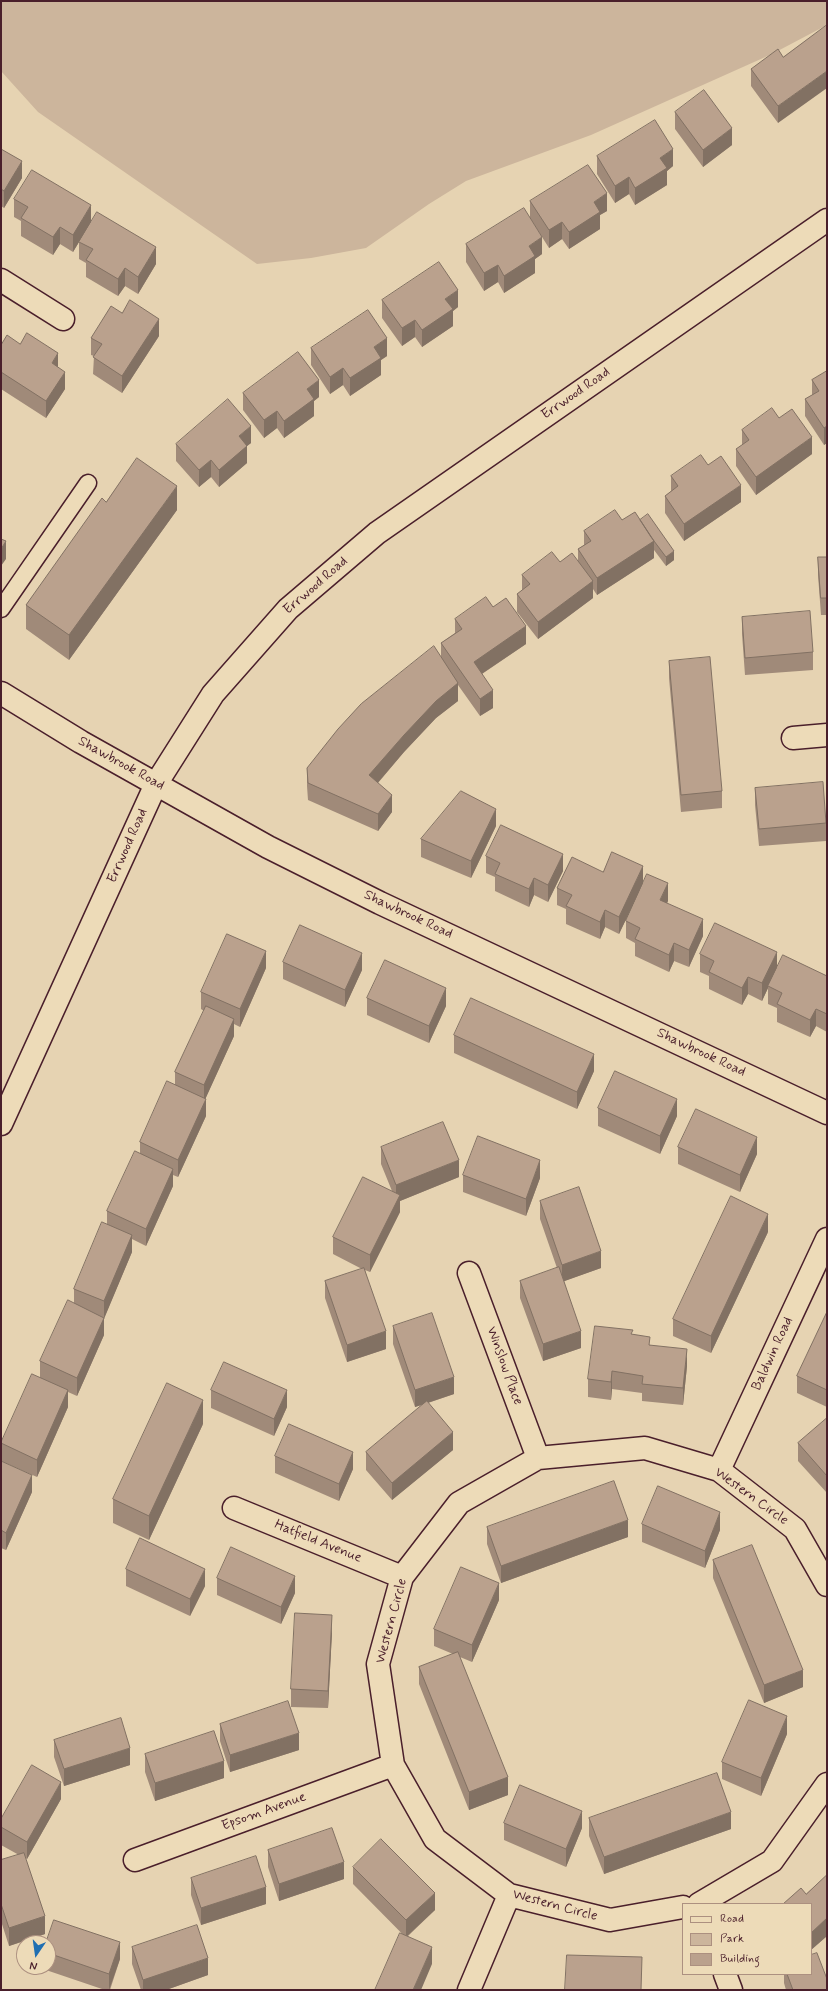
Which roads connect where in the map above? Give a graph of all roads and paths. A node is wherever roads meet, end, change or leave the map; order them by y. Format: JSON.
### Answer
{"nodes":[{"id":1,"x":827,"y":220,"type":"edge"},
{"id":2,"x":1,"y":280,"type":"edge"},
{"id":3,"x":63,"y":319,"type":"dead end"},
{"id":4,"x":88,"y":483,"type":"dead end"},
{"id":5,"x":1,"y":609,"type":"edge"},
{"id":6,"x":1,"y":693,"type":"edge"},
{"id":7,"x":827,"y":735,"type":"edge"},
{"id":8,"x":793,"y":738,"type":"dead end"},
{"id":9,"x":156,"y":784,"type":"junction"},
{"id":10,"x":827,"y":1113,"type":"edge"},
{"id":11,"x":1,"y":1124,"type":"edge"},
{"id":12,"x":827,"y":1239,"type":"edge"},
{"id":13,"x":469,"y":1273,"type":"dead end"},
{"id":14,"x":538,"y":1458,"type":"junction"},
{"id":15,"x":719,"y":1470,"type":"junction"},
{"id":16,"x":234,"y":1508,"type":"dead end"},
{"id":17,"x":402,"y":1577,"type":"junction"},
{"id":18,"x":827,"y":1585,"type":"edge"},
{"id":19,"x":393,"y":1765,"type":"junction"},
{"id":20,"x":827,"y":1784,"type":"edge"},
{"id":21,"x":135,"y":1860,"type":"dead end"},
{"id":22,"x":509,"y":1895,"type":"junction"},
{"id":23,"x":702,"y":1903,"type":"edge"},
{"id":24,"x":682,"y":1907,"type":"edge"},
{"id":25,"x":725,"y":1975,"type":"edge"},
{"id":26,"x":469,"y":1990,"type":"edge"},
{"id":27,"x":731,"y":1990,"type":"edge"}],
"edges":[{"from":1,"to":9,"type":"street","name":"Errwood Road"},
{"from":2,"to":3,"type":"street"},
{"from":4,"to":5,"type":"lane"},
{"from":6,"to":9,"type":"street","name":"Shawbrook Road"},
{"from":7,"to":8,"type":"street"},
{"from":9,"to":10,"type":"street","name":"Shawbrook Road"},
{"from":9,"to":11,"type":"street","name":"Errwood Road"},
{"from":12,"to":15,"type":"street","name":"Baldwin Road"},
{"from":13,"to":14,"type":"street","name":"Winslow Place"},
{"from":14,"to":15,"type":"street","name":"Western Circle"},
{"from":14,"to":17,"type":"street","name":"Western Circle"},
{"from":15,"to":18,"type":"street","name":"Western Circle"},
{"from":16,"to":17,"type":"street","name":"Hatfield Avenue"},
{"from":17,"to":19,"type":"street","name":"Western Circle"},
{"from":19,"to":21,"type":"street","name":"Epsom Avenue"},
{"from":19,"to":22,"type":"street","name":"Western Circle"},
{"from":20,"to":23,"type":"street"},
{"from":22,"to":24,"type":"street","name":"Western Circle"},
{"from":22,"to":26,"type":"street"},
{"from":25,"to":27,"type":"street"}]}
